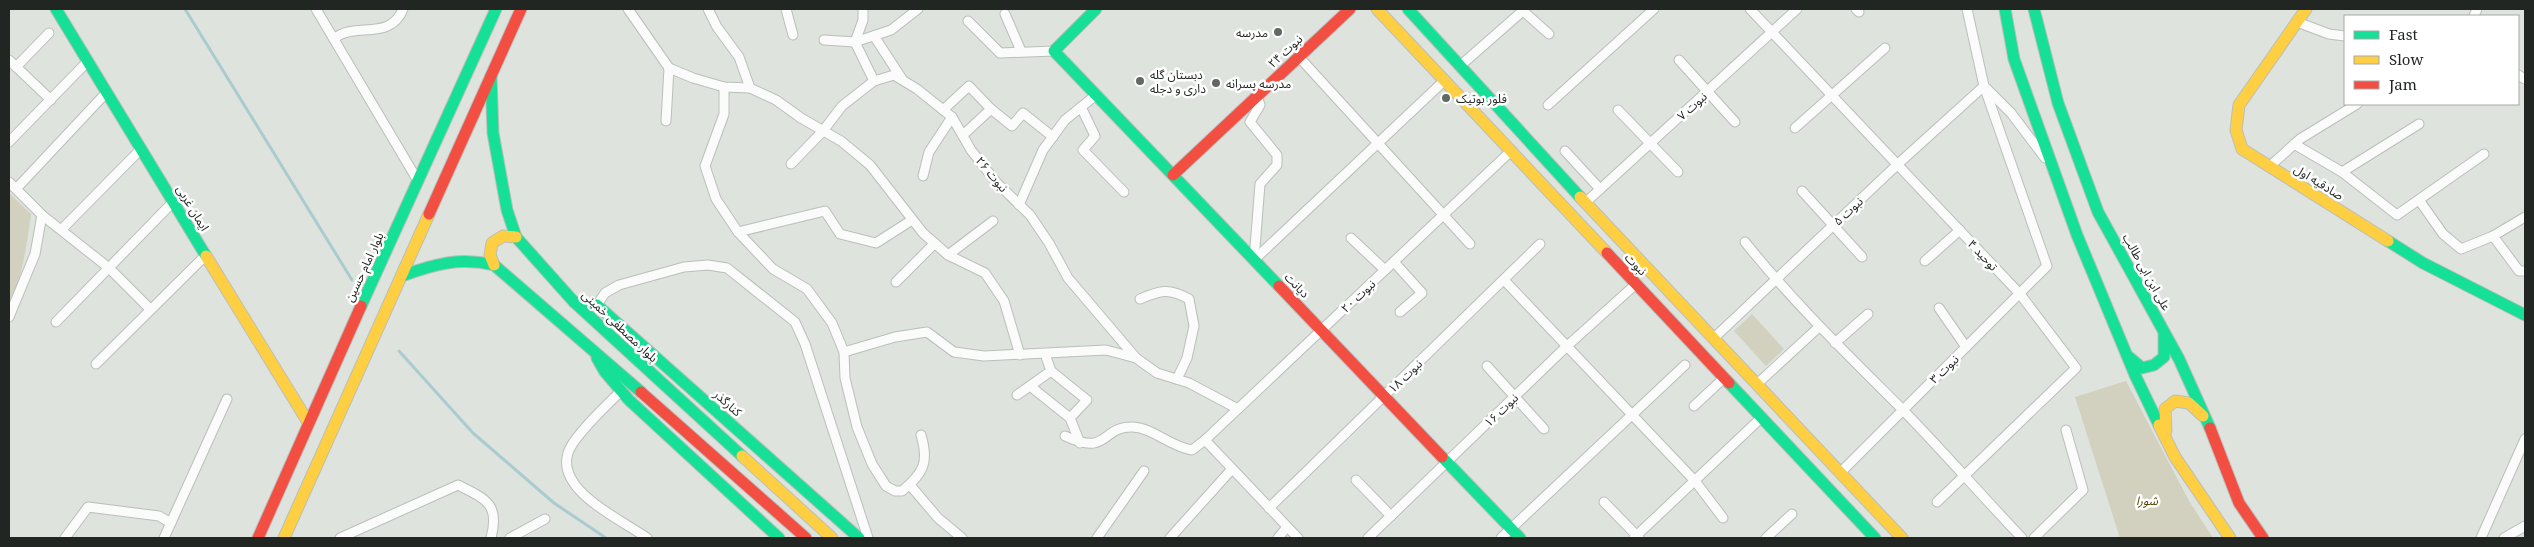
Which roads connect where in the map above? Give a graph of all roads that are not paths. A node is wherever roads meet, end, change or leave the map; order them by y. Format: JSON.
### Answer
{"nodes":[{"id":1,"x":56,"y":9,"type":"edge"},
{"id":2,"x":316,"y":9,"type":"edge"},
{"id":3,"x":402,"y":9,"type":"edge"},
{"id":4,"x":496,"y":9,"type":"edge"},
{"id":5,"x":520,"y":9,"type":"edge"},
{"id":6,"x":628,"y":9,"type":"edge"},
{"id":7,"x":708,"y":9,"type":"edge"},
{"id":8,"x":786,"y":9,"type":"edge"},
{"id":9,"x":863,"y":9,"type":"edge"},
{"id":10,"x":918,"y":9,"type":"edge"},
{"id":11,"x":1096,"y":9,"type":"edge"},
{"id":12,"x":1350,"y":9,"type":"edge"},
{"id":13,"x":1377,"y":9,"type":"edge"},
{"id":14,"x":1408,"y":9,"type":"edge"},
{"id":15,"x":1523,"y":9,"type":"edge"},
{"id":16,"x":1654,"y":9,"type":"edge"},
{"id":17,"x":1750,"y":9,"type":"edge"},
{"id":18,"x":1796,"y":9,"type":"edge"},
{"id":19,"x":1967,"y":9,"type":"edge"},
{"id":20,"x":2005,"y":9,"type":"edge"},
{"id":21,"x":2034,"y":9,"type":"edge"},
{"id":22,"x":2306,"y":9,"type":"edge"},
{"id":23,"x":1005,"y":14,"type":"dead end"},
{"id":24,"x":968,"y":21,"type":"dead end"},
{"id":25,"x":2297,"y":22,"type":"junction"},
{"id":26,"x":1773,"y":32,"type":"junction"},
{"id":27,"x":49,"y":33,"type":"dead end"},
{"id":28,"x":1549,"y":34,"type":"dead end"},
{"id":29,"x":793,"y":35,"type":"dead end"},
{"id":30,"x":874,"y":36,"type":"junction"},
{"id":31,"x":2344,"y":36,"type":"edge"},
{"id":32,"x":334,"y":39,"type":"junction"},
{"id":33,"x":824,"y":40,"type":"dead end"},
{"id":34,"x":855,"y":42,"type":"junction"},
{"id":35,"x":1885,"y":48,"type":"dead end"},
{"id":36,"x":1021,"y":51,"type":"junction"},
{"id":37,"x":1054,"y":51,"type":"junction"},
{"id":38,"x":1299,"y":57,"type":"junction"},
{"id":39,"x":9,"y":60,"type":"edge"},
{"id":40,"x":1679,"y":60,"type":"dead end"},
{"id":41,"x":88,"y":61,"type":"junction"},
{"id":42,"x":1460,"y":66,"type":"junction"},
{"id":43,"x":16,"y":67,"type":"junction"},
{"id":44,"x":669,"y":68,"type":"junction"},
{"id":45,"x":491,"y":76,"type":"junction"},
{"id":46,"x":1445,"y":80,"type":"junction"},
{"id":47,"x":874,"y":81,"type":"junction"},
{"id":48,"x":903,"y":81,"type":"junction"},
{"id":49,"x":1984,"y":86,"type":"junction"},
{"id":50,"x":724,"y":87,"type":"junction"},
{"id":51,"x":750,"y":88,"type":"junction"},
{"id":52,"x":106,"y":92,"type":"junction"},
{"id":53,"x":1708,"y":92,"type":"junction"},
{"id":54,"x":1096,"y":95,"type":"junction"},
{"id":55,"x":1832,"y":95,"type":"junction"},
{"id":56,"x":1258,"y":96,"type":"junction"},
{"id":57,"x":51,"y":100,"type":"junction"},
{"id":58,"x":1548,"y":105,"type":"dead end"},
{"id":59,"x":2356,"y":105,"type":"edge"},
{"id":60,"x":1081,"y":107,"type":"junction"},
{"id":61,"x":991,"y":109,"type":"junction"},
{"id":62,"x":942,"y":110,"type":"junction"},
{"id":63,"x":1618,"y":110,"type":"dead end"},
{"id":64,"x":952,"y":117,"type":"junction"},
{"id":65,"x":666,"y":121,"type":"dead end"},
{"id":66,"x":1736,"y":122,"type":"dead end"},
{"id":67,"x":2419,"y":124,"type":"dead end"},
{"id":68,"x":1794,"y":128,"type":"dead end"},
{"id":69,"x":823,"y":131,"type":"junction"},
{"id":70,"x":963,"y":135,"type":"junction"},
{"id":71,"x":1053,"y":137,"type":"junction"},
{"id":72,"x":9,"y":142,"type":"edge"},
{"id":73,"x":1378,"y":143,"type":"junction"},
{"id":74,"x":1650,"y":144,"type":"junction"},
{"id":75,"x":2294,"y":144,"type":"junction"},
{"id":76,"x":141,"y":149,"type":"junction"},
{"id":77,"x":1512,"y":151,"type":"junction"},
{"id":78,"x":1565,"y":151,"type":"dead end"},
{"id":79,"x":2484,"y":154,"type":"dead end"},
{"id":80,"x":791,"y":164,"type":"dead end"},
{"id":81,"x":1898,"y":164,"type":"junction"},
{"id":82,"x":2269,"y":167,"type":"junction"},
{"id":83,"x":2053,"y":168,"type":"junction"},
{"id":84,"x":1678,"y":172,"type":"dead end"},
{"id":85,"x":2342,"y":172,"type":"junction"},
{"id":86,"x":1173,"y":175,"type":"junction"},
{"id":87,"x":923,"y":176,"type":"dead end"},
{"id":88,"x":418,"y":181,"type":"junction"},
{"id":89,"x":9,"y":182,"type":"edge"},
{"id":90,"x":16,"y":189,"type":"junction"},
{"id":91,"x":1600,"y":189,"type":"junction"},
{"id":92,"x":1802,"y":191,"type":"dead end"},
{"id":93,"x":1124,"y":192,"type":"dead end"},
{"id":94,"x":2419,"y":200,"type":"junction"},
{"id":95,"x":173,"y":202,"type":"junction"},
{"id":96,"x":1586,"y":203,"type":"junction"},
{"id":97,"x":1019,"y":204,"type":"junction"},
{"id":98,"x":42,"y":215,"type":"junction"},
{"id":99,"x":1443,"y":215,"type":"junction"},
{"id":100,"x":2525,"y":217,"type":"edge"},
{"id":101,"x":912,"y":220,"type":"junction"},
{"id":102,"x":993,"y":220,"type":"dead end"},
{"id":103,"x":1834,"y":224,"type":"junction"},
{"id":104,"x":62,"y":229,"type":"junction"},
{"id":105,"x":1960,"y":230,"type":"junction"},
{"id":106,"x":738,"y":232,"type":"junction"},
{"id":107,"x":2493,"y":236,"type":"junction"},
{"id":108,"x":516,"y":237,"type":"junction"},
{"id":109,"x":1351,"y":238,"type":"dead end"},
{"id":110,"x":1745,"y":242,"type":"dead end"},
{"id":111,"x":934,"y":244,"type":"junction"},
{"id":112,"x":1470,"y":244,"type":"dead end"},
{"id":113,"x":1540,"y":244,"type":"dead end"},
{"id":114,"x":206,"y":255,"type":"junction"},
{"id":115,"x":948,"y":255,"type":"junction"},
{"id":116,"x":1862,"y":257,"type":"dead end"},
{"id":117,"x":1254,"y":260,"type":"junction"},
{"id":118,"x":1925,"y":261,"type":"dead end"},
{"id":119,"x":1394,"y":262,"type":"junction"},
{"id":120,"x":494,"y":265,"type":"junction"},
{"id":121,"x":109,"y":268,"type":"junction"},
{"id":122,"x":1385,"y":270,"type":"junction"},
{"id":123,"x":2525,"y":271,"type":"edge"},
{"id":124,"x":1650,"y":272,"type":"junction"},
{"id":125,"x":402,"y":276,"type":"junction"},
{"id":126,"x":1504,"y":280,"type":"junction"},
{"id":127,"x":1775,"y":280,"type":"junction"},
{"id":128,"x":896,"y":282,"type":"dead end"},
{"id":129,"x":1636,"y":284,"type":"junction"},
{"id":130,"x":2020,"y":294,"type":"junction"},
{"id":131,"x":1140,"y":299,"type":"dead end"},
{"id":132,"x":574,"y":302,"type":"junction"},
{"id":133,"x":597,"y":305,"type":"junction"},
{"id":134,"x":1939,"y":308,"type":"dead end"},
{"id":135,"x":150,"y":309,"type":"junction"},
{"id":136,"x":1400,"y":312,"type":"dead end"},
{"id":137,"x":1868,"y":314,"type":"dead end"},
{"id":138,"x":2525,"y":315,"type":"edge"},
{"id":139,"x":9,"y":317,"type":"edge"},
{"id":140,"x":56,"y":322,"type":"dead end"},
{"id":141,"x":1819,"y":327,"type":"junction"},
{"id":142,"x":1321,"y":330,"type":"junction"},
{"id":143,"x":2164,"y":331,"type":"junction"},
{"id":144,"x":1714,"y":338,"type":"junction"},
{"id":145,"x":1835,"y":343,"type":"junction"},
{"id":146,"x":1566,"y":347,"type":"junction"},
{"id":147,"x":1966,"y":347,"type":"junction"},
{"id":148,"x":592,"y":349,"type":"junction"},
{"id":149,"x":844,"y":352,"type":"junction"},
{"id":150,"x":1045,"y":354,"type":"junction"},
{"id":151,"x":1020,"y":355,"type":"junction"},
{"id":152,"x":2127,"y":355,"type":"junction"},
{"id":153,"x":1136,"y":358,"type":"junction"},
{"id":154,"x":96,"y":364,"type":"dead end"},
{"id":155,"x":1685,"y":365,"type":"dead end"},
{"id":156,"x":1487,"y":366,"type":"dead end"},
{"id":157,"x":1051,"y":371,"type":"junction"},
{"id":158,"x":1724,"y":378,"type":"junction"},
{"id":159,"x":1177,"y":379,"type":"junction"},
{"id":160,"x":1757,"y":384,"type":"junction"},
{"id":161,"x":1030,"y":386,"type":"junction"},
{"id":162,"x":621,"y":391,"type":"junction"},
{"id":163,"x":1017,"y":395,"type":"dead end"},
{"id":164,"x":1384,"y":396,"type":"junction"},
{"id":165,"x":1516,"y":396,"type":"junction"},
{"id":166,"x":227,"y":399,"type":"dead end"},
{"id":167,"x":1694,"y":406,"type":"dead end"},
{"id":168,"x":1238,"y":409,"type":"junction"},
{"id":169,"x":1902,"y":409,"type":"junction"},
{"id":170,"x":1633,"y":416,"type":"junction"},
{"id":171,"x":1762,"y":417,"type":"junction"},
{"id":172,"x":1070,"y":418,"type":"junction"},
{"id":173,"x":308,"y":422,"type":"junction"},
{"id":174,"x":2208,"y":422,"type":"junction"},
{"id":175,"x":1544,"y":429,"type":"dead end"},
{"id":176,"x":2066,"y":430,"type":"dead end"},
{"id":177,"x":920,"y":435,"type":"dead end"},
{"id":178,"x":1065,"y":436,"type":"dead end"},
{"id":179,"x":2525,"y":439,"type":"edge"},
{"id":180,"x":1205,"y":440,"type":"junction"},
{"id":181,"x":1080,"y":443,"type":"junction"},
{"id":182,"x":2169,"y":445,"type":"junction"},
{"id":183,"x":2522,"y":451,"type":"edge"},
{"id":184,"x":1448,"y":463,"type":"junction"},
{"id":185,"x":1232,"y":469,"type":"junction"},
{"id":186,"x":1144,"y":471,"type":"dead end"},
{"id":187,"x":1841,"y":472,"type":"junction"},
{"id":188,"x":1965,"y":477,"type":"junction"},
{"id":189,"x":1356,"y":480,"type":"dead end"},
{"id":190,"x":1694,"y":481,"type":"junction"},
{"id":191,"x":910,"y":485,"type":"junction"},
{"id":192,"x":1604,"y":502,"type":"dead end"},
{"id":193,"x":1937,"y":502,"type":"dead end"},
{"id":194,"x":1268,"y":508,"type":"junction"},
{"id":195,"x":1792,"y":514,"type":"dead end"},
{"id":196,"x":1391,"y":516,"type":"junction"},
{"id":197,"x":1723,"y":518,"type":"dead end"},
{"id":198,"x":545,"y":519,"type":"dead end"},
{"id":199,"x":171,"y":523,"type":"junction"},
{"id":200,"x":2525,"y":526,"type":"edge"},
{"id":201,"x":1288,"y":528,"type":"junction"},
{"id":202,"x":1511,"y":529,"type":"junction"},
{"id":203,"x":287,"y":536,"type":"edge"},
{"id":204,"x":1899,"y":537,"type":"edge"},
{"id":205,"x":64,"y":538,"type":"edge"},
{"id":206,"x":164,"y":538,"type":"edge"},
{"id":207,"x":258,"y":538,"type":"edge"},
{"id":208,"x":340,"y":538,"type":"edge"},
{"id":209,"x":491,"y":538,"type":"edge"},
{"id":210,"x":510,"y":538,"type":"edge"},
{"id":211,"x":646,"y":538,"type":"edge"},
{"id":212,"x":778,"y":538,"type":"edge"},
{"id":213,"x":806,"y":538,"type":"edge"},
{"id":214,"x":832,"y":538,"type":"edge"},
{"id":215,"x":859,"y":538,"type":"edge"},
{"id":216,"x":868,"y":538,"type":"edge"},
{"id":217,"x":962,"y":538,"type":"edge"},
{"id":218,"x":1097,"y":538,"type":"edge"},
{"id":219,"x":1170,"y":538,"type":"edge"},
{"id":220,"x":1278,"y":538,"type":"edge"},
{"id":221,"x":1298,"y":538,"type":"edge"},
{"id":222,"x":1368,"y":538,"type":"edge"},
{"id":223,"x":1501,"y":538,"type":"edge"},
{"id":224,"x":1520,"y":538,"type":"edge"},
{"id":225,"x":1636,"y":538,"type":"edge"},
{"id":226,"x":1766,"y":538,"type":"edge"},
{"id":227,"x":1875,"y":538,"type":"edge"},
{"id":228,"x":2022,"y":538,"type":"edge"},
{"id":229,"x":2034,"y":538,"type":"edge"},
{"id":230,"x":2230,"y":538,"type":"edge"},
{"id":231,"x":2263,"y":538,"type":"edge"},
{"id":232,"x":2481,"y":538,"type":"edge"},
{"id":233,"x":2504,"y":538,"type":"edge"}],
"edges":[{"from":1,"to":41,"type":"main road","name":"ایمان غربی"},
{"from":2,"to":32,"type":"street"},
{"from":3,"to":32,"type":"street"},
{"from":4,"to":88,"type":"main road","name":"بلوار امام حسین"},
{"from":5,"to":45,"type":"main road"},
{"from":6,"to":44,"type":"street"},
{"from":7,"to":51,"type":"street"},
{"from":8,"to":29,"type":"street"},
{"from":9,"to":34,"type":"street"},
{"from":10,"to":30,"type":"street"},
{"from":11,"to":37,"type":"main road"},
{"from":12,"to":38,"type":"main road","name":"نبوت ۲۴"},
{"from":13,"to":46,"type":"main road","name":"نبوت"},
{"from":14,"to":42,"type":"main road","name":"نبوت"},
{"from":15,"to":28,"type":"street"},
{"from":15,"to":42,"type":"street"},
{"from":16,"to":58,"type":"street"},
{"from":17,"to":26,"type":"street","name":"توحید ۴"},
{"from":18,"to":26,"type":"street","name":"نبوت ۷"},
{"from":19,"to":49,"type":"street"},
{"from":20,"to":83,"type":"main road"},
{"from":21,"to":143,"type":"main road","name":"علی ابن ابی طالب"},
{"from":22,"to":25,"type":"main road","name":"صادقیه اول"},
{"from":23,"to":36,"type":"street"},
{"from":24,"to":36,"type":"street"},
{"from":25,"to":31,"type":"street"},
{"from":25,"to":82,"type":"main road","name":"صادقیه اول"},
{"from":26,"to":53,"type":"street","name":"نبوت ۷"},
{"from":26,"to":55,"type":"street","name":"توحید ۴"},
{"from":27,"to":43,"type":"street"},
{"from":30,"to":34,"type":"street"},
{"from":30,"to":48,"type":"street"},
{"from":32,"to":88,"type":"street"},
{"from":33,"to":34,"type":"street"},
{"from":34,"to":47,"type":"street"},
{"from":35,"to":55,"type":"street"},
{"from":36,"to":37,"type":"street"},
{"from":37,"to":54,"type":"main road","name":"دیانت"},
{"from":38,"to":56,"type":"main road","name":"نبوت ۲۴"},
{"from":38,"to":73,"type":"street"},
{"from":39,"to":43,"type":"street"},
{"from":40,"to":53,"type":"street"},
{"from":41,"to":52,"type":"main road","name":"ایمان غربی"},
{"from":41,"to":57,"type":"street"},
{"from":42,"to":46,"type":"main road"},
{"from":42,"to":96,"type":"main road","name":"نبوت"},
{"from":43,"to":57,"type":"street"},
{"from":44,"to":50,"type":"street"},
{"from":44,"to":65,"type":"street"},
{"from":45,"to":108,"type":"main road","name":"بلوار مصطفی خمینی"},
{"from":45,"to":125,"type":"main road"},
{"from":46,"to":73,"type":"street"},
{"from":46,"to":77,"type":"main road","name":"نبوت"},
{"from":47,"to":48,"type":"street"},
{"from":47,"to":69,"type":"street"},
{"from":48,"to":62,"type":"street","name":"نبوت ۲۶"},
{"from":49,"to":81,"type":"street","name":"نبوت ۵"},
{"from":49,"to":83,"type":"street"},
{"from":49,"to":130,"type":"street","name":"نبوت ۳"},
{"from":50,"to":51,"type":"street"},
{"from":50,"to":106,"type":"street"},
{"from":51,"to":69,"type":"street"},
{"from":52,"to":76,"type":"main road","name":"ایمان غربی"},
{"from":52,"to":90,"type":"street"},
{"from":53,"to":66,"type":"street"},
{"from":53,"to":74,"type":"street","name":"نبوت ۷"},
{"from":54,"to":60,"type":"street"},
{"from":54,"to":86,"type":"main road","name":"دیانت"},
{"from":55,"to":68,"type":"street"},
{"from":55,"to":81,"type":"street","name":"توحید ۴"},
{"from":56,"to":86,"type":"main road","name":"نبوت ۲۴"},
{"from":56,"to":117,"type":"street"},
{"from":57,"to":72,"type":"street"},
{"from":59,"to":75,"type":"street"},
{"from":60,"to":71,"type":"street"},
{"from":60,"to":93,"type":"street"},
{"from":61,"to":62,"type":"street"},
{"from":61,"to":70,"type":"street"},
{"from":61,"to":71,"type":"street"},
{"from":62,"to":64,"type":"street","name":"نبوت ۲۶"},
{"from":63,"to":74,"type":"street"},
{"from":64,"to":70,"type":"street","name":"نبوت ۲۶"},
{"from":64,"to":87,"type":"street"},
{"from":67,"to":85,"type":"street"},
{"from":69,"to":80,"type":"street"},
{"from":69,"to":101,"type":"street"},
{"from":70,"to":97,"type":"street","name":"نبوت ۲۶"},
{"from":71,"to":97,"type":"street"},
{"from":73,"to":99,"type":"street"},
{"from":73,"to":117,"type":"street"},
{"from":74,"to":84,"type":"street"},
{"from":74,"to":91,"type":"street","name":"نبوت ۷"},
{"from":75,"to":82,"type":"street"},
{"from":75,"to":85,"type":"street"},
{"from":76,"to":95,"type":"main road","name":"ایمان غربی"},
{"from":76,"to":104,"type":"street"},
{"from":77,"to":99,"type":"street","name":"نبوت ۲۰"},
{"from":77,"to":129,"type":"main road","name":"نبوت"},
{"from":78,"to":91,"type":"street"},
{"from":79,"to":94,"type":"street"},
{"from":81,"to":103,"type":"street","name":"نبوت ۵"},
{"from":81,"to":105,"type":"street","name":"توحید ۴"},
{"from":82,"to":138,"type":"main road","name":"صادقیه اول"},
{"from":83,"to":152,"type":"main road"},
{"from":85,"to":94,"type":"street"},
{"from":86,"to":117,"type":"main road","name":"دیانت"},
{"from":88,"to":173,"type":"main road","name":"بلوار امام حسین"},
{"from":89,"to":90,"type":"street"},
{"from":90,"to":98,"type":"street"},
{"from":91,"to":96,"type":"street","name":"نبوت ۷"},
{"from":92,"to":103,"type":"street"},
{"from":94,"to":107,"type":"street"},
{"from":95,"to":114,"type":"main road","name":"ایمان غربی"},
{"from":95,"to":121,"type":"street"},
{"from":96,"to":124,"type":"main road","name":"نبوت"},
{"from":97,"to":153,"type":"street","name":"نبوت ۲۶"},
{"from":98,"to":104,"type":"street"},
{"from":98,"to":139,"type":"street"},
{"from":99,"to":112,"type":"street"},
{"from":99,"to":119,"type":"street","name":"نبوت ۲۰"},
{"from":100,"to":107,"type":"street"},
{"from":101,"to":106,"type":"street"},
{"from":101,"to":111,"type":"street"},
{"from":102,"to":115,"type":"street"},
{"from":103,"to":116,"type":"street"},
{"from":103,"to":127,"type":"street","name":"نبوت ۵"},
{"from":104,"to":121,"type":"street"},
{"from":105,"to":118,"type":"street"},
{"from":105,"to":130,"type":"street","name":"توحید ۴"},
{"from":106,"to":149,"type":"street"},
{"from":107,"to":123,"type":"street"},
{"from":108,"to":120,"type":"main road"},
{"from":108,"to":132,"type":"main road","name":"بلوار مصطفی خمینی"},
{"from":109,"to":122,"type":"street"},
{"from":110,"to":127,"type":"street"},
{"from":111,"to":115,"type":"street"},
{"from":111,"to":128,"type":"street"},
{"from":113,"to":126,"type":"street","name":"نبوت ۱۸"},
{"from":114,"to":135,"type":"street"},
{"from":114,"to":173,"type":"main road","name":"ایمان غربی"},
{"from":115,"to":151,"type":"street"},
{"from":117,"to":142,"type":"main road","name":"دیانت"},
{"from":119,"to":122,"type":"street","name":"نبوت ۲۰"},
{"from":119,"to":136,"type":"street"},
{"from":120,"to":125,"type":"main road"},
{"from":120,"to":148,"type":"main road"},
{"from":121,"to":135,"type":"street"},
{"from":121,"to":140,"type":"street"},
{"from":122,"to":142,"type":"street","name":"نبوت ۲۰"},
{"from":124,"to":129,"type":"main road"},
{"from":124,"to":144,"type":"main road","name":"نبوت"},
{"from":125,"to":203,"type":"main road"},
{"from":126,"to":146,"type":"street"},
{"from":126,"to":164,"type":"street","name":"نبوت ۱۸"},
{"from":127,"to":141,"type":"street"},
{"from":127,"to":144,"type":"street","name":"نبوت ۵"},
{"from":129,"to":146,"type":"street","name":"نبوت ۱۶"},
{"from":129,"to":158,"type":"main road","name":"نبوت"},
{"from":130,"to":147,"type":"street","name":"نبوت ۳"},
{"from":130,"to":188,"type":"street","name":"توحید ۴"},
{"from":131,"to":159,"type":"street"},
{"from":132,"to":133,"type":"main road"},
{"from":132,"to":214,"type":"main road","name":"بلوار مصطفی خمینی"},
{"from":133,"to":215,"type":"main road","name":"کنارگذر"},
{"from":133,"to":216,"type":"street"},
{"from":134,"to":147,"type":"street"},
{"from":135,"to":154,"type":"street"},
{"from":137,"to":145,"type":"street"},
{"from":141,"to":145,"type":"street"},
{"from":141,"to":160,"type":"street"},
{"from":142,"to":164,"type":"main road","name":"دیانت"},
{"from":142,"to":168,"type":"street","name":"نبوت ۲۰"},
{"from":143,"to":152,"type":"main road"},
{"from":143,"to":174,"type":"main road","name":"علی ابن ابی طالب"},
{"from":144,"to":160,"type":"main road","name":"نبوت"},
{"from":145,"to":169,"type":"street"},
{"from":146,"to":165,"type":"street","name":"نبوت ۱۶"},
{"from":146,"to":170,"type":"street"},
{"from":147,"to":169,"type":"street","name":"نبوت ۳"},
{"from":148,"to":162,"type":"main road"},
{"from":148,"to":213,"type":"main road"},
{"from":149,"to":151,"type":"street"},
{"from":149,"to":191,"type":"street"},
{"from":150,"to":151,"type":"street"},
{"from":150,"to":153,"type":"street"},
{"from":150,"to":157,"type":"street"},
{"from":152,"to":182,"type":"main road"},
{"from":153,"to":159,"type":"street"},
{"from":155,"to":170,"type":"street"},
{"from":156,"to":165,"type":"street"},
{"from":157,"to":161,"type":"street"},
{"from":157,"to":172,"type":"street"},
{"from":158,"to":167,"type":"street"},
{"from":158,"to":171,"type":"main road","name":"نبوت"},
{"from":159,"to":168,"type":"street"},
{"from":160,"to":187,"type":"main road","name":"نبوت"},
{"from":161,"to":163,"type":"street"},
{"from":161,"to":172,"type":"street"},
{"from":162,"to":211,"type":"street"},
{"from":162,"to":212,"type":"main road"},
{"from":164,"to":184,"type":"main road","name":"دیانت"},
{"from":164,"to":194,"type":"street","name":"نبوت ۱۸"},
{"from":165,"to":175,"type":"street"},
{"from":165,"to":184,"type":"street","name":"نبوت ۱۶"},
{"from":166,"to":199,"type":"street"},
{"from":168,"to":180,"type":"street","name":"نبوت ۲۰"},
{"from":169,"to":187,"type":"street","name":"نبوت ۳"},
{"from":169,"to":188,"type":"street"},
{"from":170,"to":190,"type":"street"},
{"from":170,"to":202,"type":"street"},
{"from":171,"to":190,"type":"street"},
{"from":171,"to":227,"type":"main road","name":"نبوت"},
{"from":172,"to":181,"type":"street"},
{"from":173,"to":207,"type":"main road","name":"بلوار امام حسین"},
{"from":174,"to":182,"type":"main road"},
{"from":174,"to":231,"type":"main road","name":"علی ابن ابی طالب"},
{"from":176,"to":229,"type":"street"},
{"from":177,"to":191,"type":"street"},
{"from":178,"to":181,"type":"street"},
{"from":179,"to":183,"type":"street"},
{"from":180,"to":181,"type":"street"},
{"from":180,"to":185,"type":"street"},
{"from":182,"to":230,"type":"main road"},
{"from":183,"to":232,"type":"street"},
{"from":184,"to":196,"type":"street","name":"نبوت ۱۶"},
{"from":184,"to":202,"type":"main road","name":"دیانت"},
{"from":185,"to":194,"type":"street"},
{"from":185,"to":219,"type":"street"},
{"from":186,"to":218,"type":"street"},
{"from":187,"to":204,"type":"main road","name":"نبوت"},
{"from":188,"to":193,"type":"street","name":"توحید ۴"},
{"from":188,"to":228,"type":"street"},
{"from":189,"to":196,"type":"street"},
{"from":190,"to":197,"type":"street"},
{"from":190,"to":225,"type":"street"},
{"from":191,"to":217,"type":"street"},
{"from":192,"to":225,"type":"street"},
{"from":194,"to":201,"type":"street"},
{"from":195,"to":226,"type":"street"},
{"from":196,"to":222,"type":"street","name":"نبوت ۱۶"},
{"from":198,"to":210,"type":"street"},
{"from":199,"to":205,"type":"street"},
{"from":199,"to":206,"type":"street"},
{"from":200,"to":233,"type":"street"},
{"from":201,"to":220,"type":"street"},
{"from":201,"to":221,"type":"street"},
{"from":202,"to":223,"type":"street"},
{"from":202,"to":224,"type":"main road","name":"دیانت"},
{"from":208,"to":209,"type":"street"}]}
